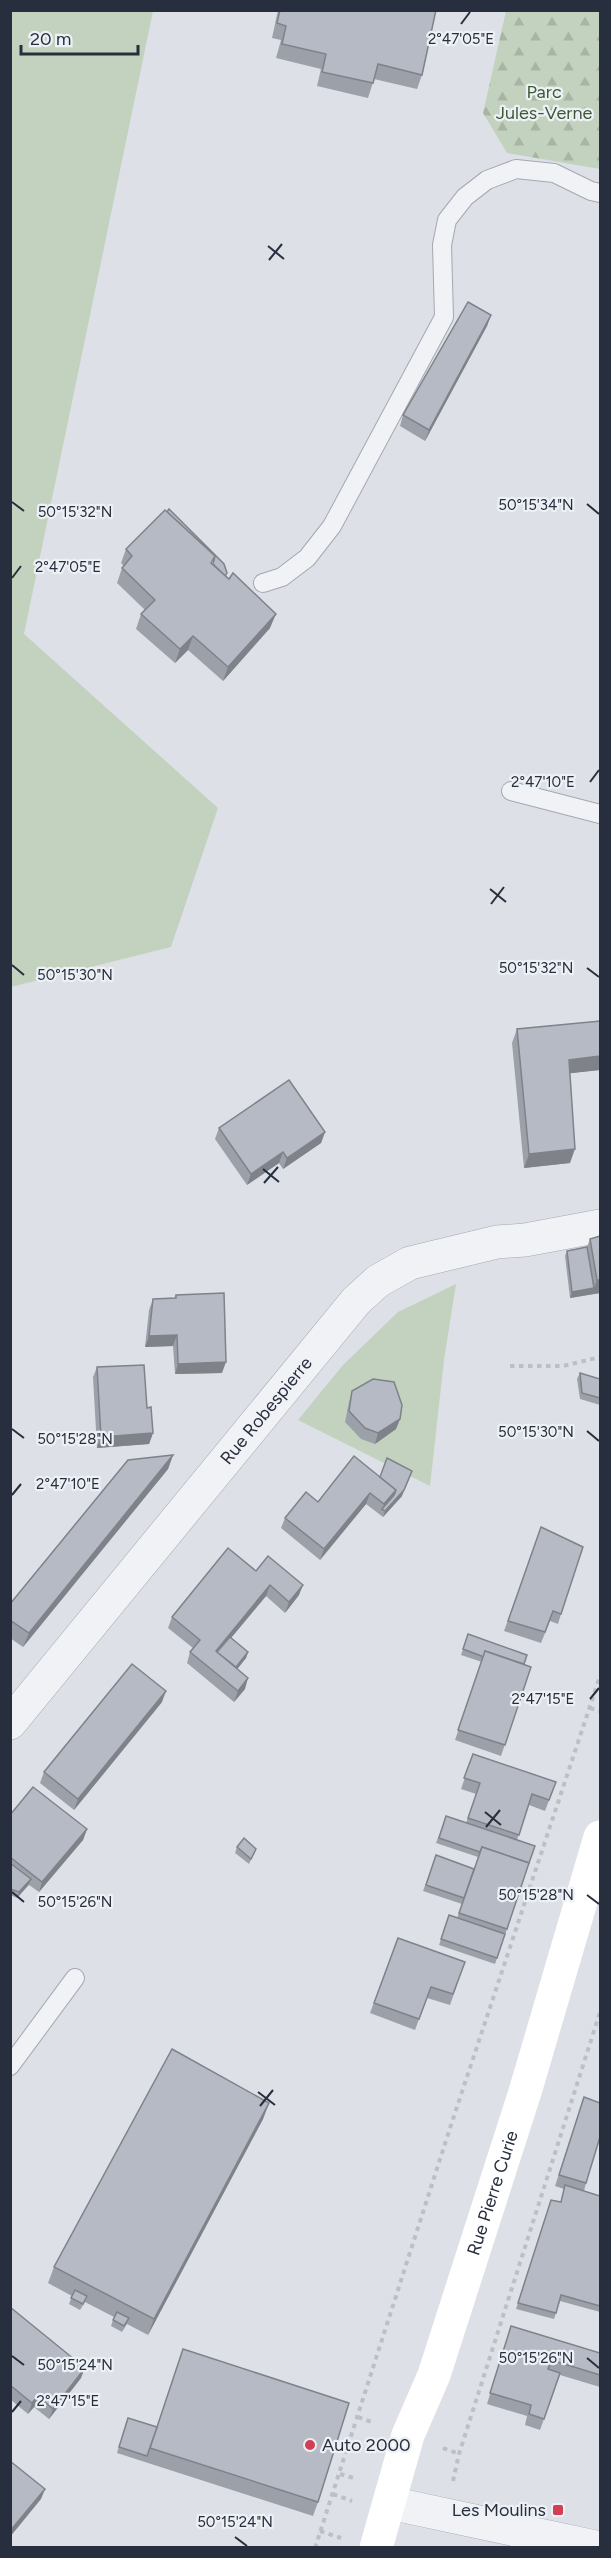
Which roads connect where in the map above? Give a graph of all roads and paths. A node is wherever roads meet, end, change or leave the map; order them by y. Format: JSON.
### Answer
{"nodes":[{"id":1,"x":600,"y":193,"type":"edge"},
{"id":2,"x":264,"y":583,"type":"dead end"},
{"id":3,"x":511,"y":791,"type":"dead end"},
{"id":4,"x":600,"y":814,"type":"edge"},
{"id":5,"x":600,"y":1226,"type":"edge"},
{"id":6,"x":600,"y":1357,"type":"edge"},
{"id":7,"x":510,"y":1366,"type":"dead end"},
{"id":8,"x":600,"y":1676,"type":"edge"},
{"id":9,"x":590,"y":1708,"type":"junction"},
{"id":10,"x":600,"y":1711,"type":"edge"},
{"id":11,"x":10,"y":1723,"type":"edge"},
{"id":12,"x":600,"y":1837,"type":"edge"},
{"id":13,"x":75,"y":1978,"type":"dead end"},
{"id":14,"x":600,"y":2012,"type":"edge"},
{"id":15,"x":10,"y":2066,"type":"edge"},
{"id":16,"x":459,"y":2454,"type":"dead end"},
{"id":17,"x":390,"y":2503,"type":"junction"},
{"id":18,"x":315,"y":2547,"type":"edge"},
{"id":19,"x":376,"y":2547,"type":"edge"},
{"id":20,"x":600,"y":2547,"type":"edge"}],
"edges":[{"from":1,"to":2,"type":"lane"},
{"from":3,"to":4,"type":"lane"},
{"from":5,"to":11,"type":"street","name":"Rue Robespierre"},
{"from":6,"to":7,"type":"path"},
{"from":8,"to":9,"type":"path"},
{"from":9,"to":10,"type":"path"},
{"from":9,"to":18,"type":"path"},
{"from":12,"to":17,"type":"main road","name":"Rue Pierre Curie"},
{"from":13,"to":15,"type":"lane"},
{"from":14,"to":16,"type":"path"},
{"from":17,"to":19,"type":"main road","name":"Rue Pierre Curie"},
{"from":17,"to":20,"type":"street"}]}
